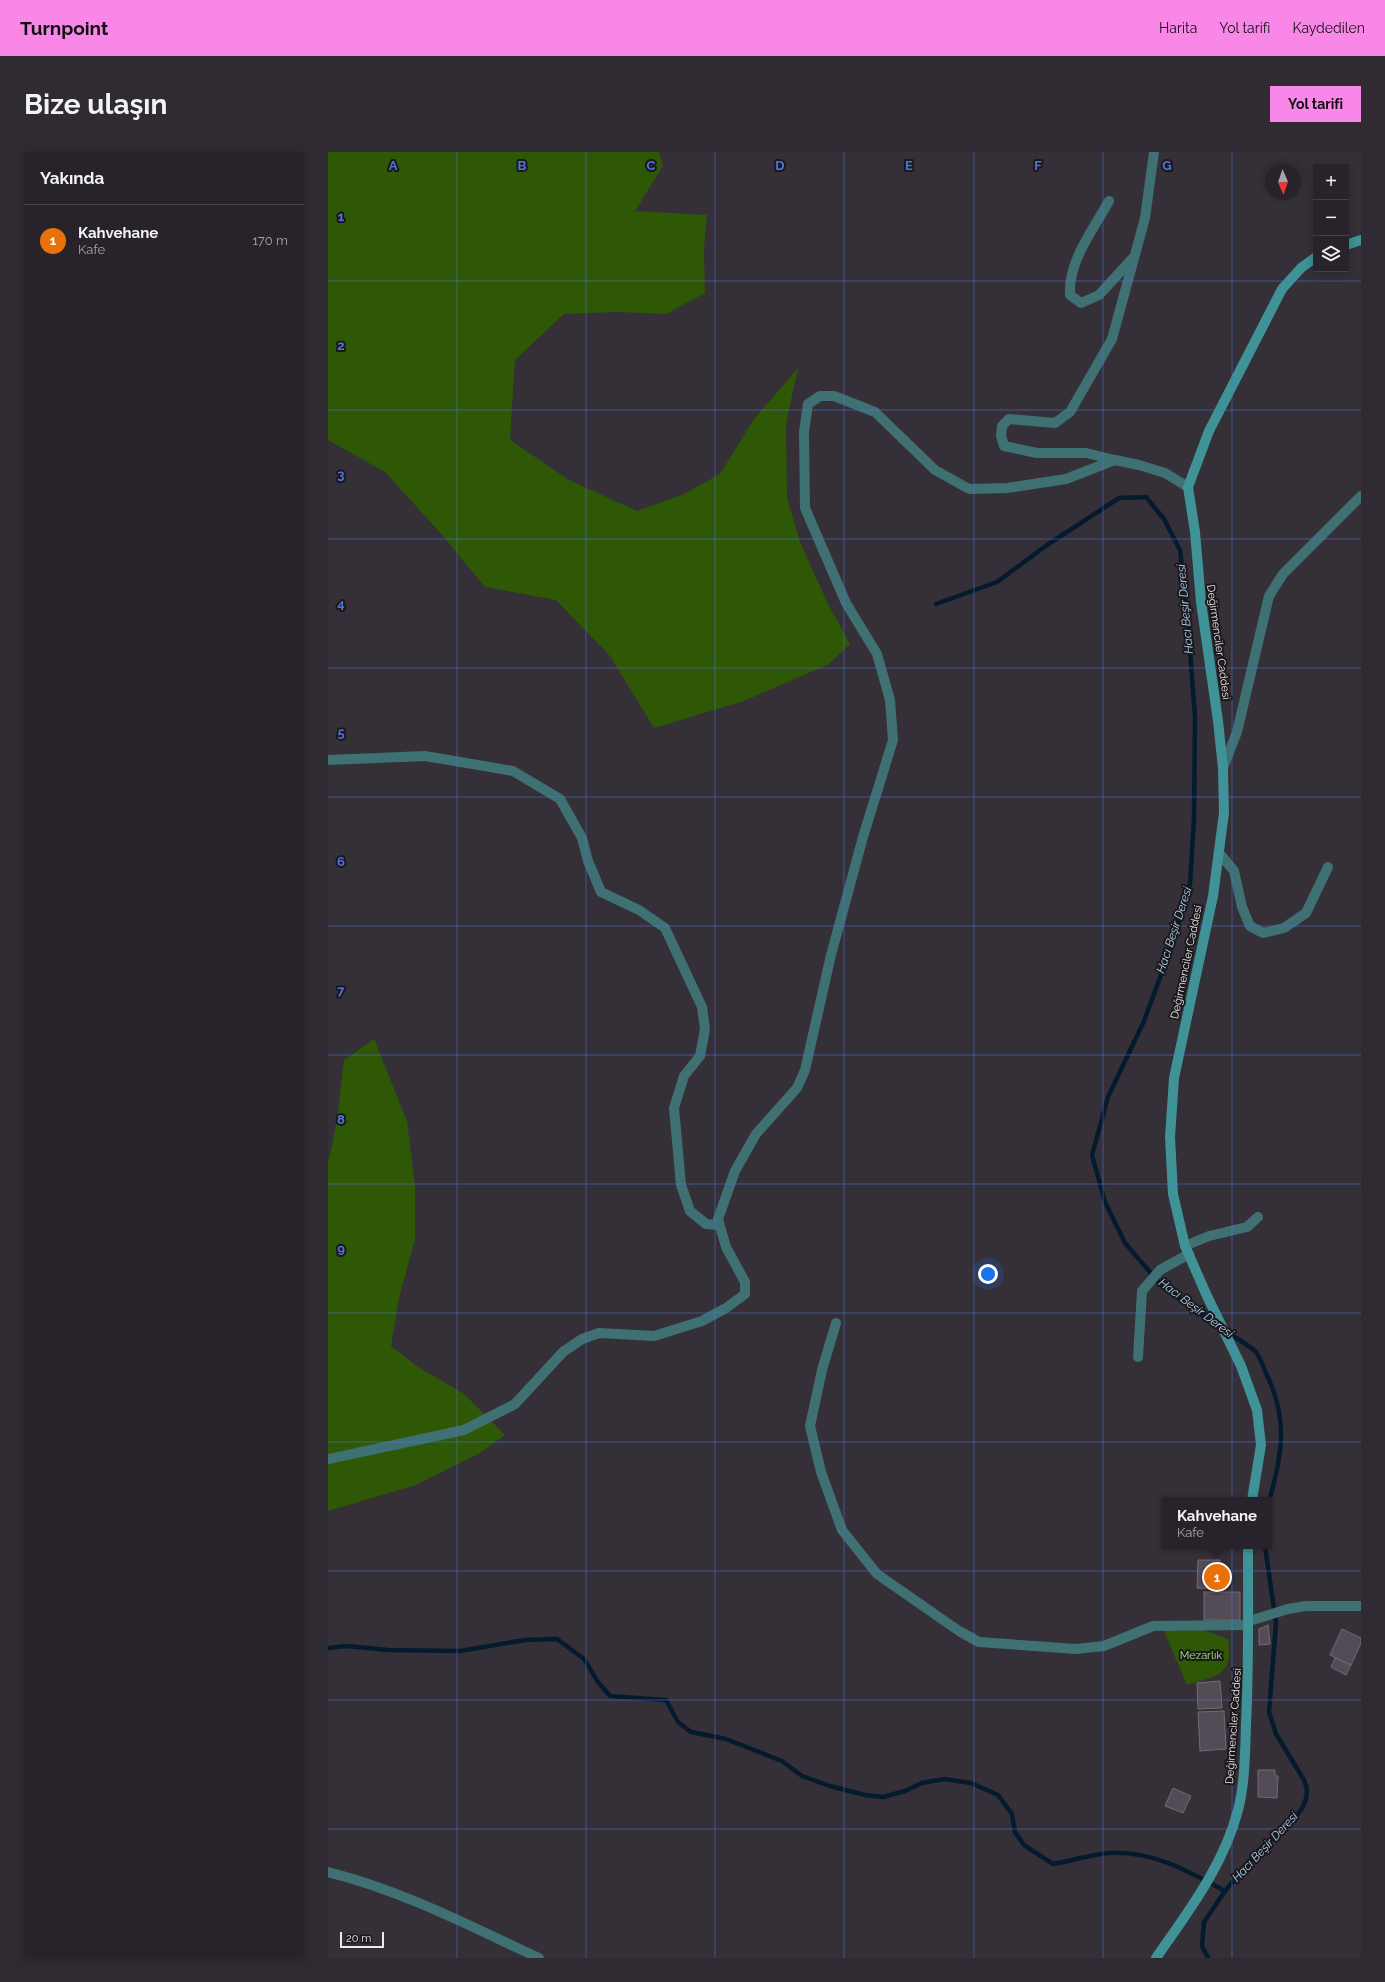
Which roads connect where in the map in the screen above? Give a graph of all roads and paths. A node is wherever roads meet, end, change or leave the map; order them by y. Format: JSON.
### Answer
{"nodes":[{"id":1,"x":1154,"y":152,"type":"edge"},
{"id":2,"x":1109,"y":201,"type":"dead end"},
{"id":3,"x":1361,"y":240,"type":"edge"},
{"id":4,"x":1349,"y":244,"type":"edge"},
{"id":5,"x":1134,"y":257,"type":"junction"},
{"id":6,"x":1313,"y":259,"type":"edge"},
{"id":7,"x":1115,"y":460,"type":"junction"},
{"id":8,"x":1188,"y":487,"type":"junction"},
{"id":9,"x":1361,"y":496,"type":"edge"},
{"id":10,"x":328,"y":760,"type":"edge"},
{"id":11,"x":1224,"y":768,"type":"junction"},
{"id":12,"x":1220,"y":854,"type":"junction"},
{"id":13,"x":1328,"y":867,"type":"dead end"},
{"id":14,"x":1258,"y":1217,"type":"dead end"},
{"id":15,"x":719,"y":1225,"type":"junction"},
{"id":16,"x":1187,"y":1250,"type":"junction"},
{"id":17,"x":836,"y":1323,"type":"dead end"},
{"id":18,"x":1138,"y":1357,"type":"dead end"},
{"id":19,"x":328,"y":1459,"type":"edge"},
{"id":20,"x":1252,"y":1497,"type":"edge"},
{"id":21,"x":1248,"y":1549,"type":"edge"},
{"id":22,"x":1361,"y":1606,"type":"edge"},
{"id":23,"x":1248,"y":1623,"type":"junction"},
{"id":24,"x":328,"y":1872,"type":"edge"},
{"id":25,"x":539,"y":1958,"type":"edge"},
{"id":26,"x":1156,"y":1958,"type":"edge"}],
"edges":[{"from":1,"to":5,"type":"street"},
{"from":2,"to":5,"type":"street"},
{"from":3,"to":4,"type":"main road"},
{"from":5,"to":7,"type":"street"},
{"from":6,"to":8,"type":"main road"},
{"from":7,"to":8,"type":"street"},
{"from":7,"to":15,"type":"street"},
{"from":8,"to":11,"type":"main road","name":"Değirmenciler Caddesi"},
{"from":9,"to":11,"type":"street"},
{"from":10,"to":15,"type":"street"},
{"from":11,"to":12,"type":"main road","name":"Değirmenciler Caddesi"},
{"from":12,"to":13,"type":"street"},
{"from":12,"to":16,"type":"main road","name":"Değirmenciler Caddesi"},
{"from":14,"to":16,"type":"street"},
{"from":15,"to":19,"type":"street"},
{"from":16,"to":18,"type":"street"},
{"from":16,"to":20,"type":"main road","name":"Değirmenciler Caddesi"},
{"from":17,"to":23,"type":"street"},
{"from":21,"to":23,"type":"main road","name":"Değirmenciler Caddesi"},
{"from":22,"to":23,"type":"street"},
{"from":23,"to":26,"type":"main road","name":"Değirmenciler Caddesi"},
{"from":24,"to":25,"type":"street"}]}
